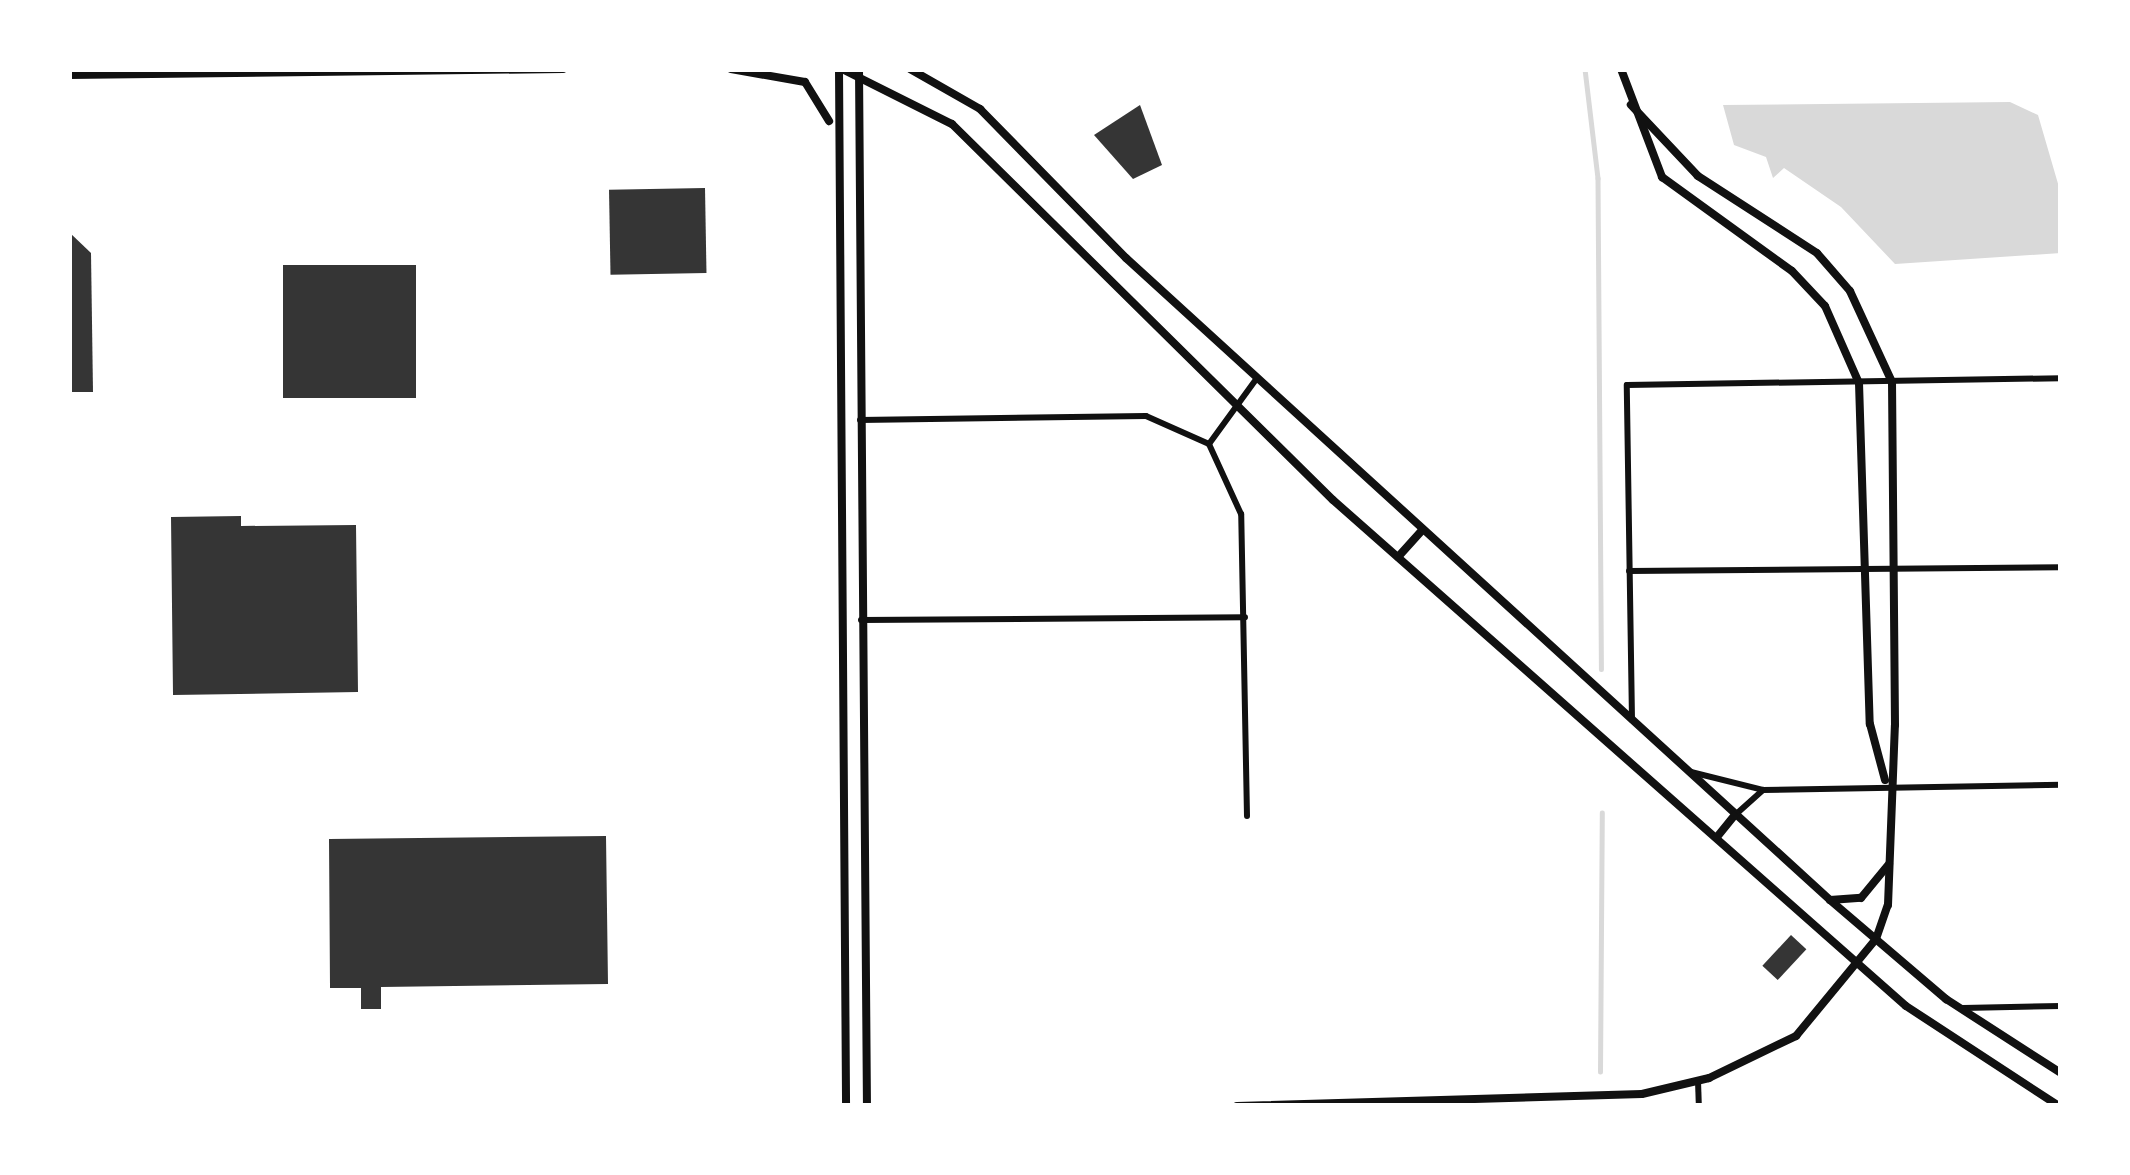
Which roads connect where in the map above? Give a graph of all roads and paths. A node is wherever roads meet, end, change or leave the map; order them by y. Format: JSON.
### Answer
{"nodes":[{"id":1,"x":562,"y":69,"type":"edge"},
{"id":2,"x":730,"y":69,"type":"edge"},
{"id":3,"x":840,"y":69,"type":"edge"},
{"id":4,"x":1621,"y":69,"type":"edge"},
{"id":5,"x":915,"y":70,"type":"edge"},
{"id":6,"x":858,"y":72,"type":"edge"},
{"id":7,"x":69,"y":75,"type":"edge"},
{"id":8,"x":1630,"y":105,"type":"junction"},
{"id":9,"x":833,"y":152,"type":"junction"},
{"id":10,"x":1257,"y":378,"type":"junction"},
{"id":11,"x":2061,"y":378,"type":"edge"},
{"id":12,"x":1859,"y":382,"type":"junction"},
{"id":13,"x":1892,"y":382,"type":"junction"},
{"id":14,"x":1236,"y":403,"type":"junction"},
{"id":15,"x":858,"y":420,"type":"junction"},
{"id":16,"x":1209,"y":444,"type":"junction"},
{"id":17,"x":1422,"y":530,"type":"junction"},
{"id":18,"x":1398,"y":557,"type":"junction"},
{"id":19,"x":2061,"y":567,"type":"edge"},
{"id":20,"x":1894,"y":568,"type":"junction"},
{"id":21,"x":1866,"y":569,"type":"junction"},
{"id":22,"x":1630,"y":571,"type":"junction"},
{"id":23,"x":1245,"y":616,"type":"junction"},
{"id":24,"x":839,"y":620,"type":"junction"},
{"id":25,"x":860,"y":620,"type":"junction"},
{"id":26,"x":862,"y":723,"type":"junction"},
{"id":27,"x":1633,"y":723,"type":"junction"},
{"id":28,"x":841,"y":724,"type":"junction"},
{"id":29,"x":1683,"y":769,"type":"junction"},
{"id":30,"x":2061,"y":785,"type":"edge"},
{"id":31,"x":1887,"y":788,"type":"junction"},
{"id":32,"x":1763,"y":790,"type":"junction"},
{"id":33,"x":1247,"y":815,"type":"dead end"},
{"id":34,"x":1734,"y":816,"type":"junction"},
{"id":35,"x":1717,"y":837,"type":"junction"},
{"id":36,"x":1889,"y":864,"type":"junction"},
{"id":37,"x":1830,"y":900,"type":"junction"},
{"id":38,"x":1876,"y":939,"type":"junction"},
{"id":39,"x":1862,"y":964,"type":"junction"},
{"id":40,"x":2061,"y":1006,"type":"edge"},
{"id":41,"x":1960,"y":1008,"type":"junction"},
{"id":42,"x":866,"y":1022,"type":"junction"},
{"id":43,"x":845,"y":1023,"type":"junction"},
{"id":44,"x":2061,"y":1073,"type":"edge"},
{"id":45,"x":1698,"y":1081,"type":"junction"},
{"id":46,"x":846,"y":1106,"type":"edge"},
{"id":47,"x":867,"y":1106,"type":"edge"},
{"id":48,"x":1237,"y":1106,"type":"edge"},
{"id":49,"x":1699,"y":1106,"type":"edge"},
{"id":50,"x":2059,"y":1106,"type":"edge"}],
"edges":[{"from":1,"to":7,"type":"main road"},
{"from":2,"to":9,"type":"main road"},
{"from":3,"to":6,"type":"main road"},
{"from":3,"to":9,"type":"main road"},
{"from":4,"to":8,"type":"main road"},
{"from":5,"to":10,"type":"main road"},
{"from":6,"to":14,"type":"main road"},
{"from":6,"to":15,"type":"main road"},
{"from":8,"to":12,"type":"main road"},
{"from":8,"to":13,"type":"main road"},
{"from":9,"to":24,"type":"main road"},
{"from":10,"to":14,"type":"street"},
{"from":10,"to":17,"type":"main road"},
{"from":11,"to":13,"type":"street"},
{"from":12,"to":13,"type":"street"},
{"from":12,"to":21,"type":"main road"},
{"from":12,"to":22,"type":"street"},
{"from":13,"to":20,"type":"main road"},
{"from":14,"to":16,"type":"street"},
{"from":14,"to":18,"type":"main road"},
{"from":15,"to":16,"type":"street"},
{"from":15,"to":25,"type":"main road"},
{"from":16,"to":23,"type":"street"},
{"from":17,"to":18,"type":"main road"},
{"from":17,"to":27,"type":"main road"},
{"from":18,"to":35,"type":"main road"},
{"from":19,"to":20,"type":"street"},
{"from":20,"to":21,"type":"street"},
{"from":20,"to":31,"type":"main road"},
{"from":21,"to":22,"type":"street"},
{"from":21,"to":31,"type":"main road"},
{"from":22,"to":27,"type":"street"},
{"from":23,"to":25,"type":"street"},
{"from":23,"to":33,"type":"street"},
{"from":24,"to":25,"type":"main road"},
{"from":24,"to":28,"type":"main road"},
{"from":25,"to":26,"type":"main road"},
{"from":26,"to":28,"type":"main road"},
{"from":26,"to":42,"type":"main road"},
{"from":27,"to":29,"type":"main road"},
{"from":28,"to":43,"type":"main road"},
{"from":29,"to":32,"type":"street"},
{"from":29,"to":34,"type":"main road"},
{"from":30,"to":31,"type":"street"},
{"from":31,"to":32,"type":"street"},
{"from":31,"to":36,"type":"main road"},
{"from":32,"to":34,"type":"street"},
{"from":34,"to":35,"type":"main road"},
{"from":34,"to":37,"type":"main road"},
{"from":35,"to":39,"type":"main road"},
{"from":36,"to":37,"type":"main road"},
{"from":36,"to":38,"type":"main road"},
{"from":37,"to":38,"type":"main road"},
{"from":38,"to":39,"type":"main road"},
{"from":38,"to":41,"type":"main road"},
{"from":39,"to":45,"type":"main road"},
{"from":39,"to":50,"type":"main road"},
{"from":40,"to":41,"type":"street"},
{"from":41,"to":44,"type":"main road"},
{"from":42,"to":43,"type":"main road"},
{"from":42,"to":47,"type":"main road"},
{"from":43,"to":46,"type":"main road"},
{"from":45,"to":48,"type":"main road"},
{"from":45,"to":49,"type":"street"}]}
